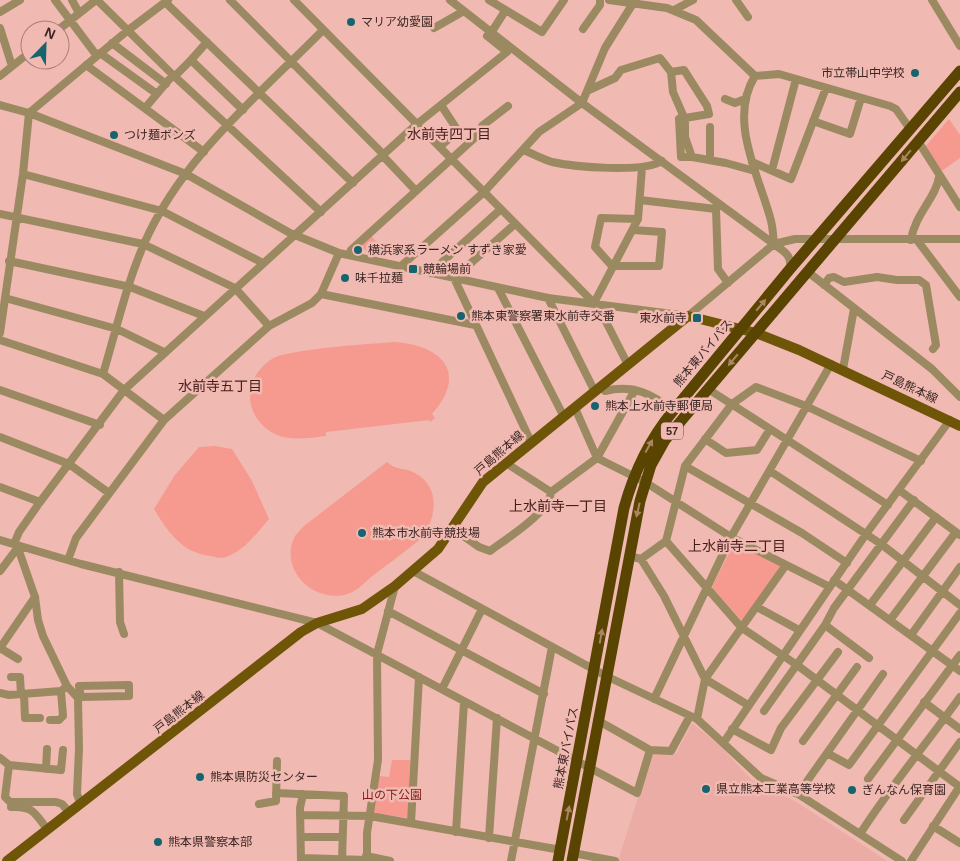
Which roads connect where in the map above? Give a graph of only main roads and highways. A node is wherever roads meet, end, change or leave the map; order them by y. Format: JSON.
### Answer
{"nodes":[{"id":1,"x":960,"y":71,"type":"edge"},
{"id":2,"x":960,"y":92,"type":"edge"},
{"id":3,"x":741,"y":329,"type":"junction"},
{"id":4,"x":756,"y":333,"type":"junction"},
{"id":5,"x":960,"y":426,"type":"edge"},
{"id":6,"x":560,"y":856,"type":"edge"},
{"id":7,"x":573,"y":857,"type":"edge"},
{"id":8,"x":7,"y":861,"type":"edge"}],
"edges":[{"from":3,"to":1,"type":"highway","name":"熊本東バイパス","number":"57","one_way":true},
{"from":2,"to":4,"type":"highway","name":"熊本東バイパス","number":"57","one_way":true},
{"from":3,"to":4,"type":"main road","name":"戸島熊本線"},
{"from":6,"to":3,"type":"highway","name":"熊本東バイパス","number":"57","one_way":true},
{"from":3,"to":8,"type":"main road","name":"戸島熊本線"},
{"from":4,"to":5,"type":"main road","name":"戸島熊本線"},
{"from":4,"to":7,"type":"highway","name":"熊本東バイパス","number":"57","one_way":true}]}
